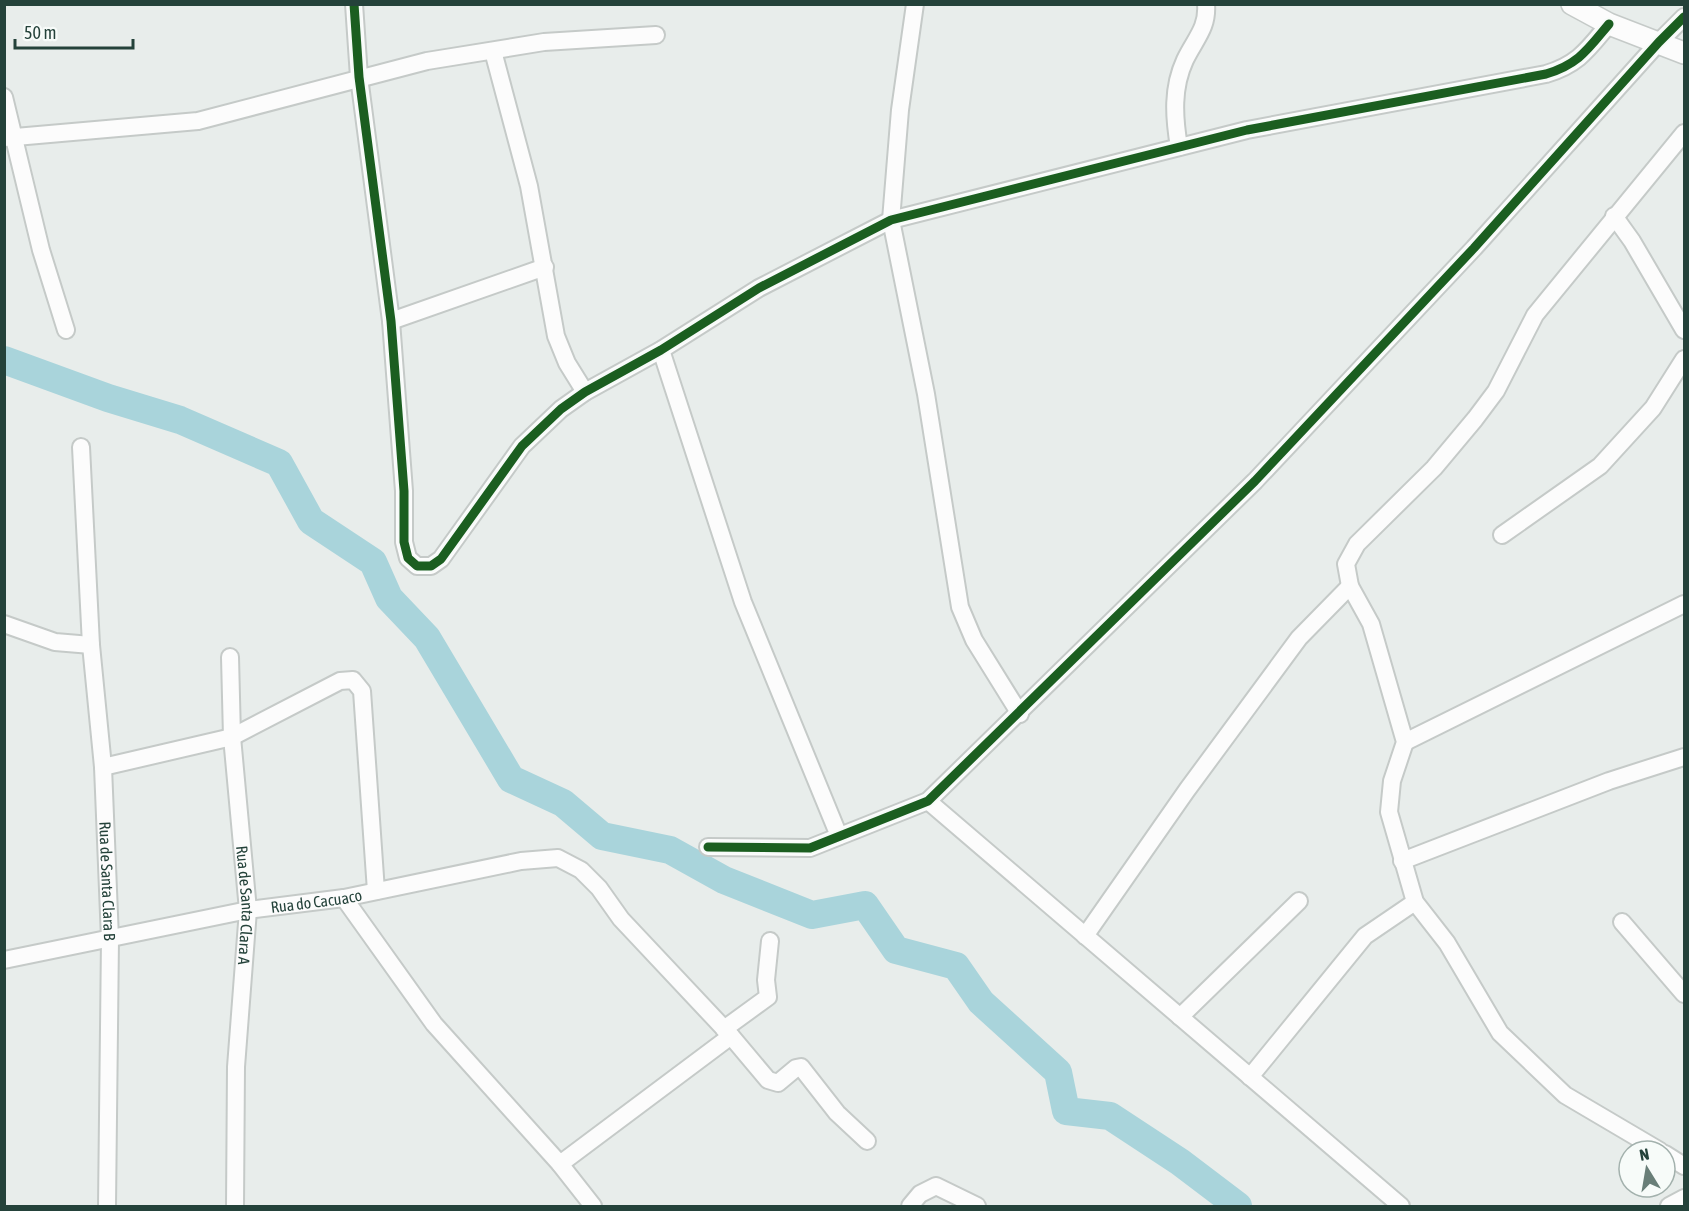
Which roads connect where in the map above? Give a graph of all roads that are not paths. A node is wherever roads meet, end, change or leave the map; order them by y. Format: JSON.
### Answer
{"nodes":[{"id":1,"x":354,"y":4,"type":"edge"},
{"id":2,"x":915,"y":4,"type":"edge"},
{"id":3,"x":1206,"y":4,"type":"edge"},
{"id":4,"x":1572,"y":4,"type":"edge"},
{"id":5,"x":1684,"y":17,"type":"edge"},
{"id":6,"x":1609,"y":24,"type":"junction"},
{"id":7,"x":656,"y":34,"type":"dead end"},
{"id":8,"x":1659,"y":42,"type":"junction"},
{"id":9,"x":493,"y":51,"type":"junction"},
{"id":10,"x":1684,"y":53,"type":"edge"},
{"id":11,"x":359,"y":77,"type":"junction"},
{"id":12,"x":4,"y":97,"type":"edge"},
{"id":13,"x":1684,"y":133,"type":"edge"},
{"id":14,"x":9,"y":137,"type":"edge"},
{"id":15,"x":1179,"y":147,"type":"junction"},
{"id":16,"x":1614,"y":216,"type":"junction"},
{"id":17,"x":891,"y":220,"type":"junction"},
{"id":18,"x":545,"y":267,"type":"junction"},
{"id":19,"x":391,"y":321,"type":"junction"},
{"id":20,"x":66,"y":330,"type":"dead end"},
{"id":21,"x":1684,"y":330,"type":"edge"},
{"id":22,"x":661,"y":350,"type":"junction"},
{"id":23,"x":1684,"y":359,"type":"edge"},
{"id":24,"x":585,"y":392,"type":"junction"},
{"id":25,"x":81,"y":447,"type":"dead end"},
{"id":26,"x":1502,"y":535,"type":"dead end"},
{"id":27,"x":1350,"y":586,"type":"junction"},
{"id":28,"x":1684,"y":604,"type":"edge"},
{"id":29,"x":4,"y":624,"type":"edge"},
{"id":30,"x":91,"y":645,"type":"junction"},
{"id":31,"x":230,"y":657,"type":"dead end"},
{"id":32,"x":1020,"y":714,"type":"junction"},
{"id":33,"x":232,"y":737,"type":"junction"},
{"id":34,"x":1405,"y":742,"type":"junction"},
{"id":35,"x":1684,"y":757,"type":"edge"},
{"id":36,"x":103,"y":767,"type":"junction"},
{"id":37,"x":928,"y":801,"type":"junction"},
{"id":38,"x":839,"y":836,"type":"junction"},
{"id":39,"x":708,"y":847,"type":"dead end"},
{"id":40,"x":1402,"y":861,"type":"junction"},
{"id":41,"x":376,"y":891,"type":"junction"},
{"id":42,"x":344,"y":898,"type":"junction"},
{"id":43,"x":1299,"y":901,"type":"dead end"},
{"id":44,"x":1415,"y":902,"type":"junction"},
{"id":45,"x":248,"y":910,"type":"junction"},
{"id":46,"x":1622,"y":922,"type":"dead end"},
{"id":47,"x":1085,"y":936,"type":"junction"},
{"id":48,"x":110,"y":939,"type":"junction"},
{"id":49,"x":770,"y":941,"type":"dead end"},
{"id":50,"x":4,"y":960,"type":"edge"},
{"id":51,"x":1684,"y":994,"type":"edge"},
{"id":52,"x":1180,"y":1017,"type":"junction"},
{"id":53,"x":728,"y":1032,"type":"junction"},
{"id":54,"x":1250,"y":1077,"type":"junction"},
{"id":55,"x":1640,"y":1139,"type":"edge"},
{"id":56,"x":867,"y":1141,"type":"dead end"},
{"id":57,"x":560,"y":1164,"type":"junction"},
{"id":58,"x":1684,"y":1200,"type":"edge"},
{"id":59,"x":107,"y":1206,"type":"edge"},
{"id":60,"x":235,"y":1206,"type":"edge"},
{"id":61,"x":593,"y":1206,"type":"edge"},
{"id":62,"x":910,"y":1206,"type":"edge"},
{"id":63,"x":977,"y":1206,"type":"edge"},
{"id":64,"x":1401,"y":1206,"type":"edge"},
{"id":65,"x":1669,"y":1206,"type":"edge"}],
"edges":[{"from":1,"to":11,"type":"street"},
{"from":2,"to":17,"type":"street"},
{"from":3,"to":15,"type":"street"},
{"from":4,"to":6,"type":"street"},
{"from":5,"to":8,"type":"street"},
{"from":6,"to":8,"type":"street"},
{"from":6,"to":15,"type":"street"},
{"from":7,"to":9,"type":"street"},
{"from":8,"to":10,"type":"street"},
{"from":8,"to":32,"type":"street"},
{"from":9,"to":11,"type":"street"},
{"from":9,"to":18,"type":"street"},
{"from":11,"to":14,"type":"street"},
{"from":11,"to":19,"type":"street"},
{"from":12,"to":14,"type":"street"},
{"from":13,"to":16,"type":"street"},
{"from":14,"to":20,"type":"street"},
{"from":15,"to":17,"type":"street"},
{"from":16,"to":21,"type":"street"},
{"from":16,"to":27,"type":"street"},
{"from":17,"to":22,"type":"street"},
{"from":17,"to":32,"type":"street"},
{"from":18,"to":19,"type":"street"},
{"from":18,"to":24,"type":"street"},
{"from":19,"to":24,"type":"street"},
{"from":22,"to":24,"type":"street"},
{"from":22,"to":38,"type":"street"},
{"from":23,"to":26,"type":"street"},
{"from":25,"to":30,"type":"street","name":"Rua de Santa Clara B"},
{"from":27,"to":34,"type":"street"},
{"from":27,"to":47,"type":"street"},
{"from":28,"to":34,"type":"street"},
{"from":29,"to":30,"type":"street"},
{"from":30,"to":36,"type":"street","name":"Rua de Santa Clara B"},
{"from":31,"to":33,"type":"street","name":"Rua de Santa Clara A"},
{"from":32,"to":37,"type":"street"},
{"from":33,"to":36,"type":"street"},
{"from":33,"to":41,"type":"street"},
{"from":33,"to":45,"type":"street","name":"Rua de Santa Clara A"},
{"from":34,"to":40,"type":"street"},
{"from":35,"to":40,"type":"street"},
{"from":36,"to":48,"type":"street","name":"Rua de Santa Clara B"},
{"from":37,"to":38,"type":"street"},
{"from":37,"to":47,"type":"street"},
{"from":38,"to":39,"type":"street"},
{"from":40,"to":44,"type":"street"},
{"from":41,"to":42,"type":"street","name":"Rua do Cacuaco"},
{"from":41,"to":53,"type":"street","name":"Rua do Cacuaco"},
{"from":42,"to":45,"type":"street","name":"Rua do Cacuaco"},
{"from":42,"to":57,"type":"street"},
{"from":43,"to":52,"type":"street"},
{"from":44,"to":54,"type":"street"},
{"from":44,"to":55,"type":"street"},
{"from":45,"to":48,"type":"street","name":"Rua do Cacuaco"},
{"from":45,"to":60,"type":"street","name":"Rua de Santa Clara A"},
{"from":46,"to":51,"type":"street"},
{"from":47,"to":52,"type":"street"},
{"from":48,"to":50,"type":"street","name":"Rua do Cacuaco"},
{"from":48,"to":59,"type":"street","name":"Rua de Santa Clara B"},
{"from":49,"to":53,"type":"street"},
{"from":52,"to":54,"type":"street"},
{"from":53,"to":56,"type":"street"},
{"from":53,"to":57,"type":"street"},
{"from":54,"to":64,"type":"street"},
{"from":57,"to":61,"type":"street"},
{"from":58,"to":65,"type":"street"},
{"from":62,"to":63,"type":"street"}]}
